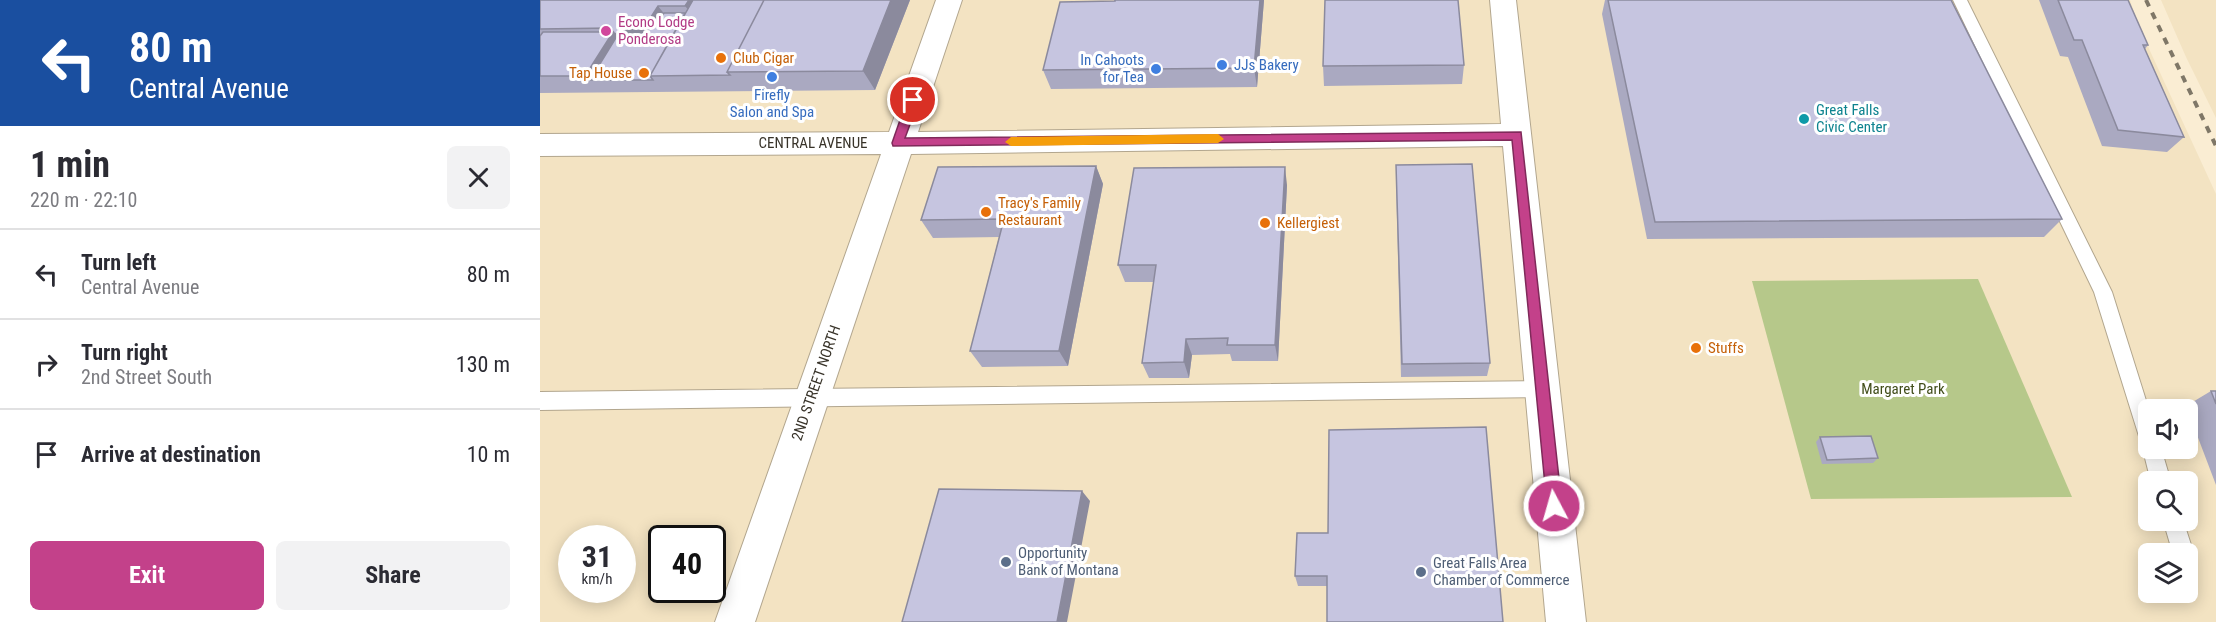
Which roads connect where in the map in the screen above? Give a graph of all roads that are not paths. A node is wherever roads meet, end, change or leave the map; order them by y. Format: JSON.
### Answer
{"nodes":[{"id":1,"x":949,"y":0,"type":"edge"},
{"id":2,"x":1503,"y":0,"type":"edge"},
{"id":3,"x":1960,"y":0,"type":"edge"},
{"id":4,"x":1517,"y":135,"type":"junction"},
{"id":5,"x":898,"y":143,"type":"junction"},
{"id":6,"x":540,"y":145,"type":"edge"},
{"id":7,"x":1543,"y":389,"type":"junction"},
{"id":8,"x":812,"y":396,"type":"junction"},
{"id":9,"x":540,"y":401,"type":"edge"},
{"id":10,"x":2138,"y":406,"type":"edge"},
{"id":11,"x":735,"y":622,"type":"edge"},
{"id":12,"x":1566,"y":622,"type":"edge"}],
"edges":[{"from":1,"to":5,"type":"street","name":"2ND STREET NORTH"},
{"from":2,"to":4,"type":"street"},
{"from":3,"to":10,"type":"lane"},
{"from":4,"to":5,"type":"street","name":"CENTRAL AVENUE"},
{"from":4,"to":7,"type":"street"},
{"from":5,"to":6,"type":"street","name":"CENTRAL AVENUE"},
{"from":5,"to":8,"type":"street","name":"2ND STREET NORTH"},
{"from":7,"to":8,"type":"lane"},
{"from":7,"to":12,"type":"street"},
{"from":8,"to":9,"type":"lane"},
{"from":8,"to":11,"type":"street","name":"2ND STREET NORTH"}]}
